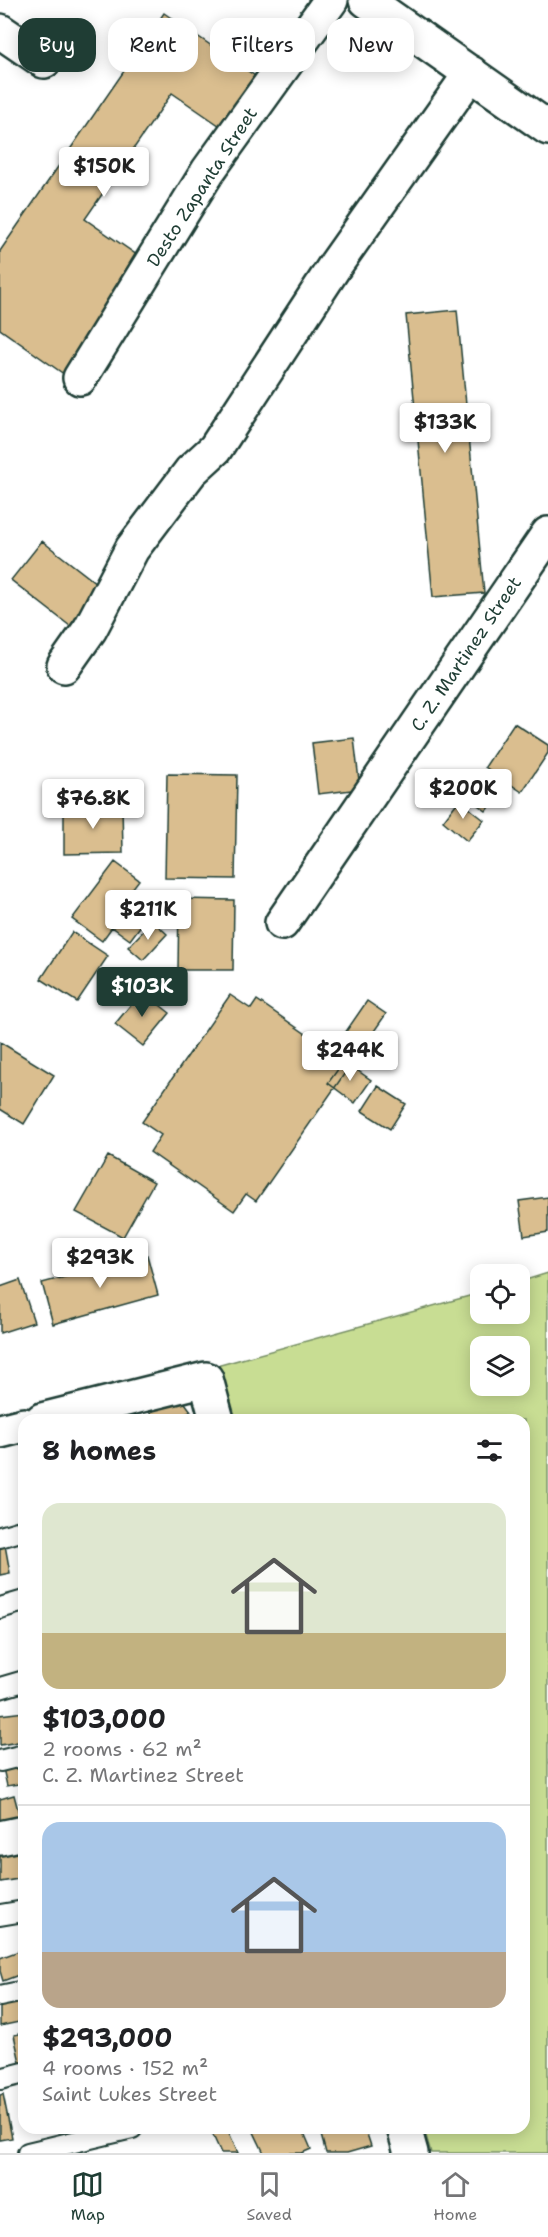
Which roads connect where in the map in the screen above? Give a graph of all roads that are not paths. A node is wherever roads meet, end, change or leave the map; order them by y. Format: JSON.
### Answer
{"nodes":[{"id":1,"x":331,"y":0,"type":"edge"},
{"id":2,"x":366,"y":0,"type":"edge"},
{"id":3,"x":0,"y":31,"type":"edge"},
{"id":4,"x":18,"y":43,"type":"edge"},
{"id":5,"x":471,"y":72,"type":"junction"},
{"id":6,"x":548,"y":128,"type":"edge"},
{"id":7,"x":80,"y":378,"type":"dead end"},
{"id":8,"x":548,"y":534,"type":"edge"},
{"id":9,"x":64,"y":666,"type":"dead end"},
{"id":10,"x":282,"y":923,"type":"dead end"},
{"id":11,"x":66,"y":1414,"type":"edge"},
{"id":12,"x":215,"y":1414,"type":"edge"},
{"id":13,"x":18,"y":1426,"type":"edge"},
{"id":14,"x":0,"y":1431,"type":"edge"},
{"id":15,"x":18,"y":1532,"type":"edge"},
{"id":16,"x":0,"y":1537,"type":"edge"},
{"id":17,"x":18,"y":1603,"type":"edge"},
{"id":18,"x":0,"y":1608,"type":"edge"},
{"id":19,"x":18,"y":1683,"type":"edge"},
{"id":20,"x":0,"y":1688,"type":"edge"},
{"id":21,"x":18,"y":1756,"type":"edge"},
{"id":22,"x":0,"y":1761,"type":"edge"},
{"id":23,"x":18,"y":1834,"type":"edge"},
{"id":24,"x":0,"y":1838,"type":"edge"},
{"id":25,"x":18,"y":1912,"type":"edge"},
{"id":26,"x":0,"y":1915,"type":"edge"},
{"id":27,"x":18,"y":1992,"type":"edge"},
{"id":28,"x":0,"y":1996,"type":"edge"},
{"id":29,"x":18,"y":2074,"type":"edge"},
{"id":30,"x":0,"y":2079,"type":"edge"},
{"id":31,"x":107,"y":2134,"type":"edge"},
{"id":32,"x":28,"y":2153,"type":"edge"}],
"edges":[{"from":1,"to":7,"type":"street","name":"Desto Zapanta Street"},
{"from":2,"to":5,"type":"street"},
{"from":3,"to":4,"type":"street"},
{"from":5,"to":6,"type":"street"},
{"from":5,"to":9,"type":"street"},
{"from":8,"to":10,"type":"street","name":"C. Z. Martinez Street"},
{"from":11,"to":12,"type":"street"},
{"from":13,"to":14,"type":"street"},
{"from":15,"to":16,"type":"lane"},
{"from":17,"to":18,"type":"lane"},
{"from":19,"to":20,"type":"lane"},
{"from":21,"to":22,"type":"lane"},
{"from":23,"to":24,"type":"street"},
{"from":25,"to":26,"type":"lane"},
{"from":27,"to":28,"type":"lane"},
{"from":29,"to":30,"type":"lane"},
{"from":31,"to":32,"type":"lane"}]}
